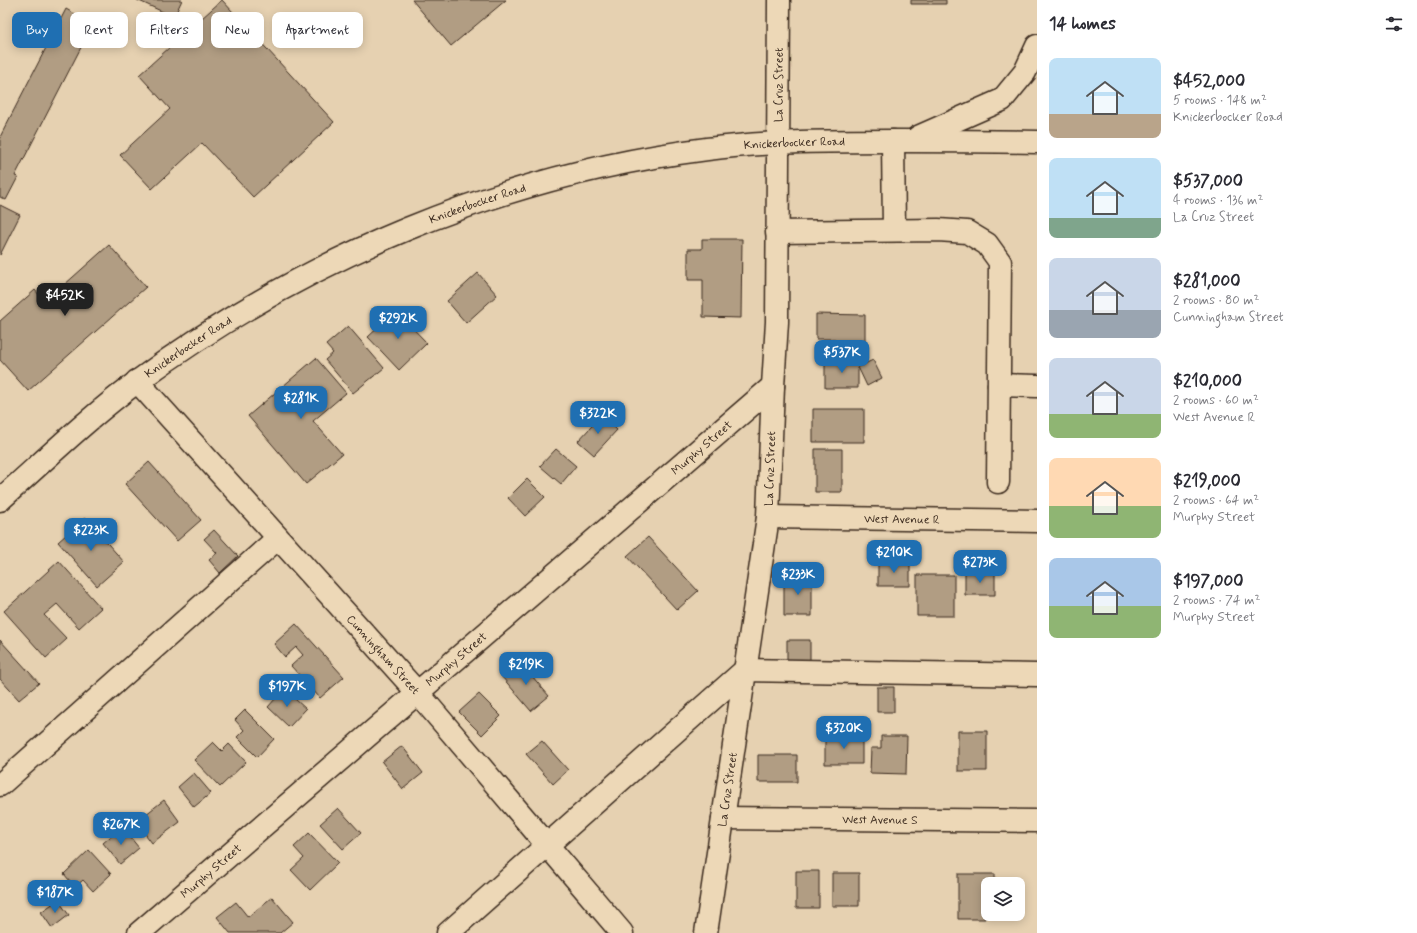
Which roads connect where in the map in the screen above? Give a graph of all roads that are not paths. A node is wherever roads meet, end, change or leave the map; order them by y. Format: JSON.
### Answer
{"nodes":[{"id":1,"x":779,"y":0,"type":"edge"},
{"id":2,"x":1037,"y":46,"type":"edge"},
{"id":3,"x":901,"y":141,"type":"junction"},
{"id":4,"x":778,"y":142,"type":"junction"},
{"id":5,"x":1037,"y":142,"type":"edge"},
{"id":6,"x":894,"y":230,"type":"junction"},
{"id":7,"x":778,"y":232,"type":"junction"},
{"id":8,"x":137,"y":382,"type":"junction"},
{"id":9,"x":999,"y":385,"type":"junction"},
{"id":10,"x":772,"y":386,"type":"junction"},
{"id":11,"x":1037,"y":386,"type":"edge"},
{"id":12,"x":998,"y":482,"type":"dead end"},
{"id":13,"x":0,"y":500,"type":"edge"},
{"id":14,"x":768,"y":518,"type":"junction"},
{"id":15,"x":1037,"y":521,"type":"edge"},
{"id":16,"x":278,"y":538,"type":"junction"},
{"id":17,"x":745,"y":670,"type":"junction"},
{"id":18,"x":1037,"y":675,"type":"edge"},
{"id":19,"x":417,"y":692,"type":"junction"},
{"id":20,"x":0,"y":785,"type":"edge"},
{"id":21,"x":723,"y":818,"type":"junction"},
{"id":22,"x":1037,"y":821,"type":"edge"},
{"id":23,"x":547,"y":845,"type":"junction"},
{"id":24,"x":139,"y":933,"type":"edge"},
{"id":25,"x":448,"y":933,"type":"edge"},
{"id":26,"x":622,"y":933,"type":"edge"},
{"id":27,"x":706,"y":933,"type":"edge"}],
"edges":[{"from":1,"to":4,"type":"street","name":"La Cruz Street"},
{"from":2,"to":3,"type":"street"},
{"from":3,"to":4,"type":"street","name":"Knickerbocker Road"},
{"from":3,"to":5,"type":"street","name":"Knickerbocker Road"},
{"from":3,"to":6,"type":"street"},
{"from":4,"to":7,"type":"street","name":"La Cruz Street"},
{"from":4,"to":8,"type":"street","name":"Knickerbocker Road"},
{"from":6,"to":7,"type":"street"},
{"from":6,"to":9,"type":"street"},
{"from":7,"to":10,"type":"street","name":"La Cruz Street"},
{"from":8,"to":13,"type":"street","name":"Knickerbocker Road"},
{"from":8,"to":16,"type":"street","name":"Cunningham Street"},
{"from":9,"to":11,"type":"street"},
{"from":9,"to":12,"type":"street"},
{"from":10,"to":14,"type":"street","name":"La Cruz Street"},
{"from":10,"to":19,"type":"street","name":"Murphy Street"},
{"from":14,"to":15,"type":"street","name":"West Avenue R"},
{"from":14,"to":17,"type":"street","name":"La Cruz Street"},
{"from":16,"to":19,"type":"street","name":"Cunningham Street"},
{"from":16,"to":20,"type":"street"},
{"from":17,"to":18,"type":"street"},
{"from":17,"to":21,"type":"street","name":"La Cruz Street"},
{"from":17,"to":23,"type":"street"},
{"from":19,"to":23,"type":"street","name":"Cunningham Street"},
{"from":19,"to":24,"type":"street","name":"Murphy Street"},
{"from":21,"to":22,"type":"street","name":"West Avenue S"},
{"from":21,"to":27,"type":"street","name":"La Cruz Street"},
{"from":23,"to":25,"type":"street"},
{"from":23,"to":26,"type":"street","name":"Cunningham Street"}]}
